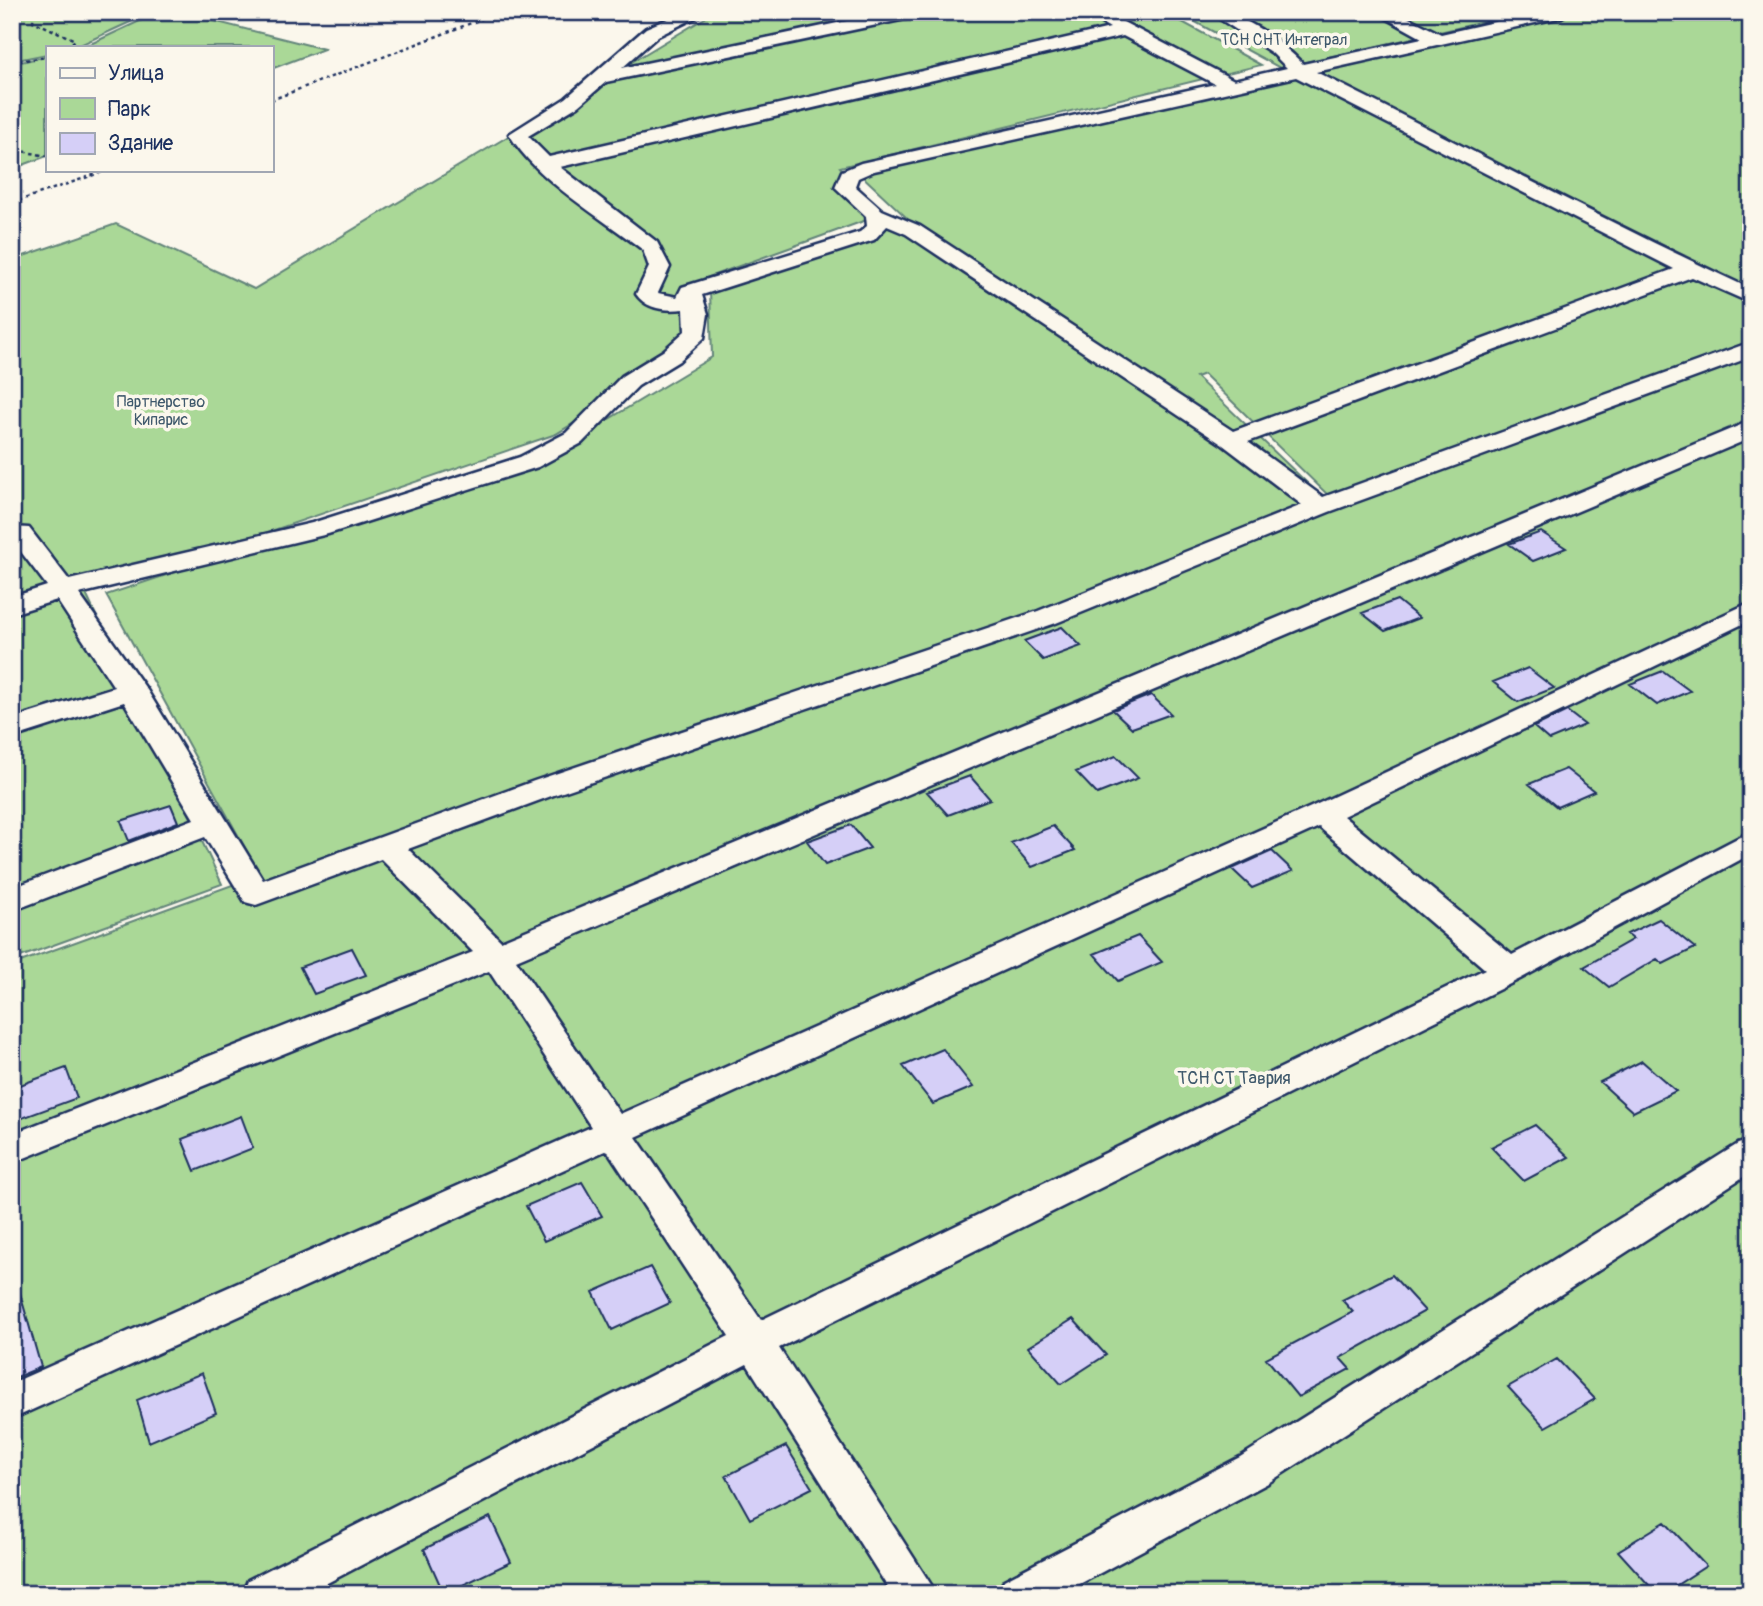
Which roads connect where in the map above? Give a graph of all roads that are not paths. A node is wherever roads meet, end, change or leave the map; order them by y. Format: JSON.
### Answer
{"nodes":[{"id":1,"x":699,"y":12,"type":"edge"},
{"id":2,"x":915,"y":12,"type":"edge"},
{"id":3,"x":1091,"y":12,"type":"edge"},
{"id":4,"x":1217,"y":12,"type":"edge"},
{"id":5,"x":1383,"y":12,"type":"edge"},
{"id":6,"x":1552,"y":13,"type":"edge"},
{"id":7,"x":1125,"y":30,"type":"junction"},
{"id":8,"x":1440,"y":40,"type":"junction"},
{"id":9,"x":1301,"y":72,"type":"junction"},
{"id":10,"x":602,"y":77,"type":"junction"},
{"id":11,"x":1230,"y":85,"type":"junction"},
{"id":12,"x":546,"y":164,"type":"junction"},
{"id":13,"x":875,"y":214,"type":"junction"},
{"id":14,"x":1694,"y":269,"type":"junction"},
{"id":15,"x":690,"y":292,"type":"junction"},
{"id":16,"x":1751,"y":298,"type":"edge"},
{"id":17,"x":1751,"y":349,"type":"edge"},
{"id":18,"x":1751,"y":429,"type":"edge"},
{"id":19,"x":1231,"y":440,"type":"junction"},
{"id":20,"x":1320,"y":508,"type":"junction"},
{"id":21,"x":20,"y":533,"type":"dead end"},
{"id":22,"x":65,"y":589,"type":"junction"},
{"id":23,"x":12,"y":606,"type":"edge"},
{"id":24,"x":1751,"y":610,"type":"edge"},
{"id":25,"x":133,"y":690,"type":"junction"},
{"id":26,"x":12,"y":729,"type":"edge"},
{"id":27,"x":1322,"y":814,"type":"junction"},
{"id":28,"x":212,"y":823,"type":"junction"},
{"id":29,"x":1751,"y":841,"type":"edge"},
{"id":30,"x":386,"y":846,"type":"junction"},
{"id":31,"x":12,"y":900,"type":"edge"},
{"id":32,"x":496,"y":956,"type":"junction"},
{"id":33,"x":1509,"y":971,"type":"junction"},
{"id":34,"x":612,"y":1133,"type":"junction"},
{"id":35,"x":12,"y":1149,"type":"edge"},
{"id":36,"x":1751,"y":1154,"type":"edge"},
{"id":37,"x":754,"y":1342,"type":"junction"},
{"id":38,"x":12,"y":1402,"type":"edge"},
{"id":39,"x":263,"y":1594,"type":"edge"},
{"id":40,"x":916,"y":1594,"type":"edge"},
{"id":41,"x":1019,"y":1594,"type":"edge"}],
"edges":[{"from":1,"to":10,"type":"street"},
{"from":2,"to":10,"type":"street"},
{"from":3,"to":7,"type":"street"},
{"from":4,"to":9,"type":"street"},
{"from":5,"to":8,"type":"street"},
{"from":6,"to":8,"type":"street"},
{"from":7,"to":11,"type":"street"},
{"from":7,"to":12,"type":"street"},
{"from":8,"to":9,"type":"street"},
{"from":9,"to":11,"type":"street"},
{"from":9,"to":14,"type":"street"},
{"from":10,"to":12,"type":"street"},
{"from":11,"to":13,"type":"street"},
{"from":12,"to":15,"type":"street"},
{"from":13,"to":15,"type":"street"},
{"from":13,"to":19,"type":"street"},
{"from":14,"to":16,"type":"street"},
{"from":14,"to":19,"type":"street"},
{"from":15,"to":22,"type":"street"},
{"from":17,"to":20,"type":"street"},
{"from":18,"to":32,"type":"street"},
{"from":19,"to":20,"type":"street"},
{"from":20,"to":30,"type":"street"},
{"from":21,"to":22,"type":"street"},
{"from":22,"to":23,"type":"street"},
{"from":22,"to":25,"type":"street"},
{"from":24,"to":27,"type":"street"},
{"from":25,"to":26,"type":"street"},
{"from":25,"to":28,"type":"street"},
{"from":27,"to":33,"type":"street"},
{"from":27,"to":34,"type":"street"},
{"from":28,"to":30,"type":"street"},
{"from":28,"to":31,"type":"street"},
{"from":29,"to":33,"type":"street"},
{"from":30,"to":32,"type":"street"},
{"from":32,"to":34,"type":"street"},
{"from":32,"to":35,"type":"street"},
{"from":33,"to":37,"type":"street"},
{"from":34,"to":37,"type":"street"},
{"from":34,"to":38,"type":"street"},
{"from":36,"to":41,"type":"street"},
{"from":37,"to":39,"type":"street"},
{"from":37,"to":40,"type":"street"}]}
